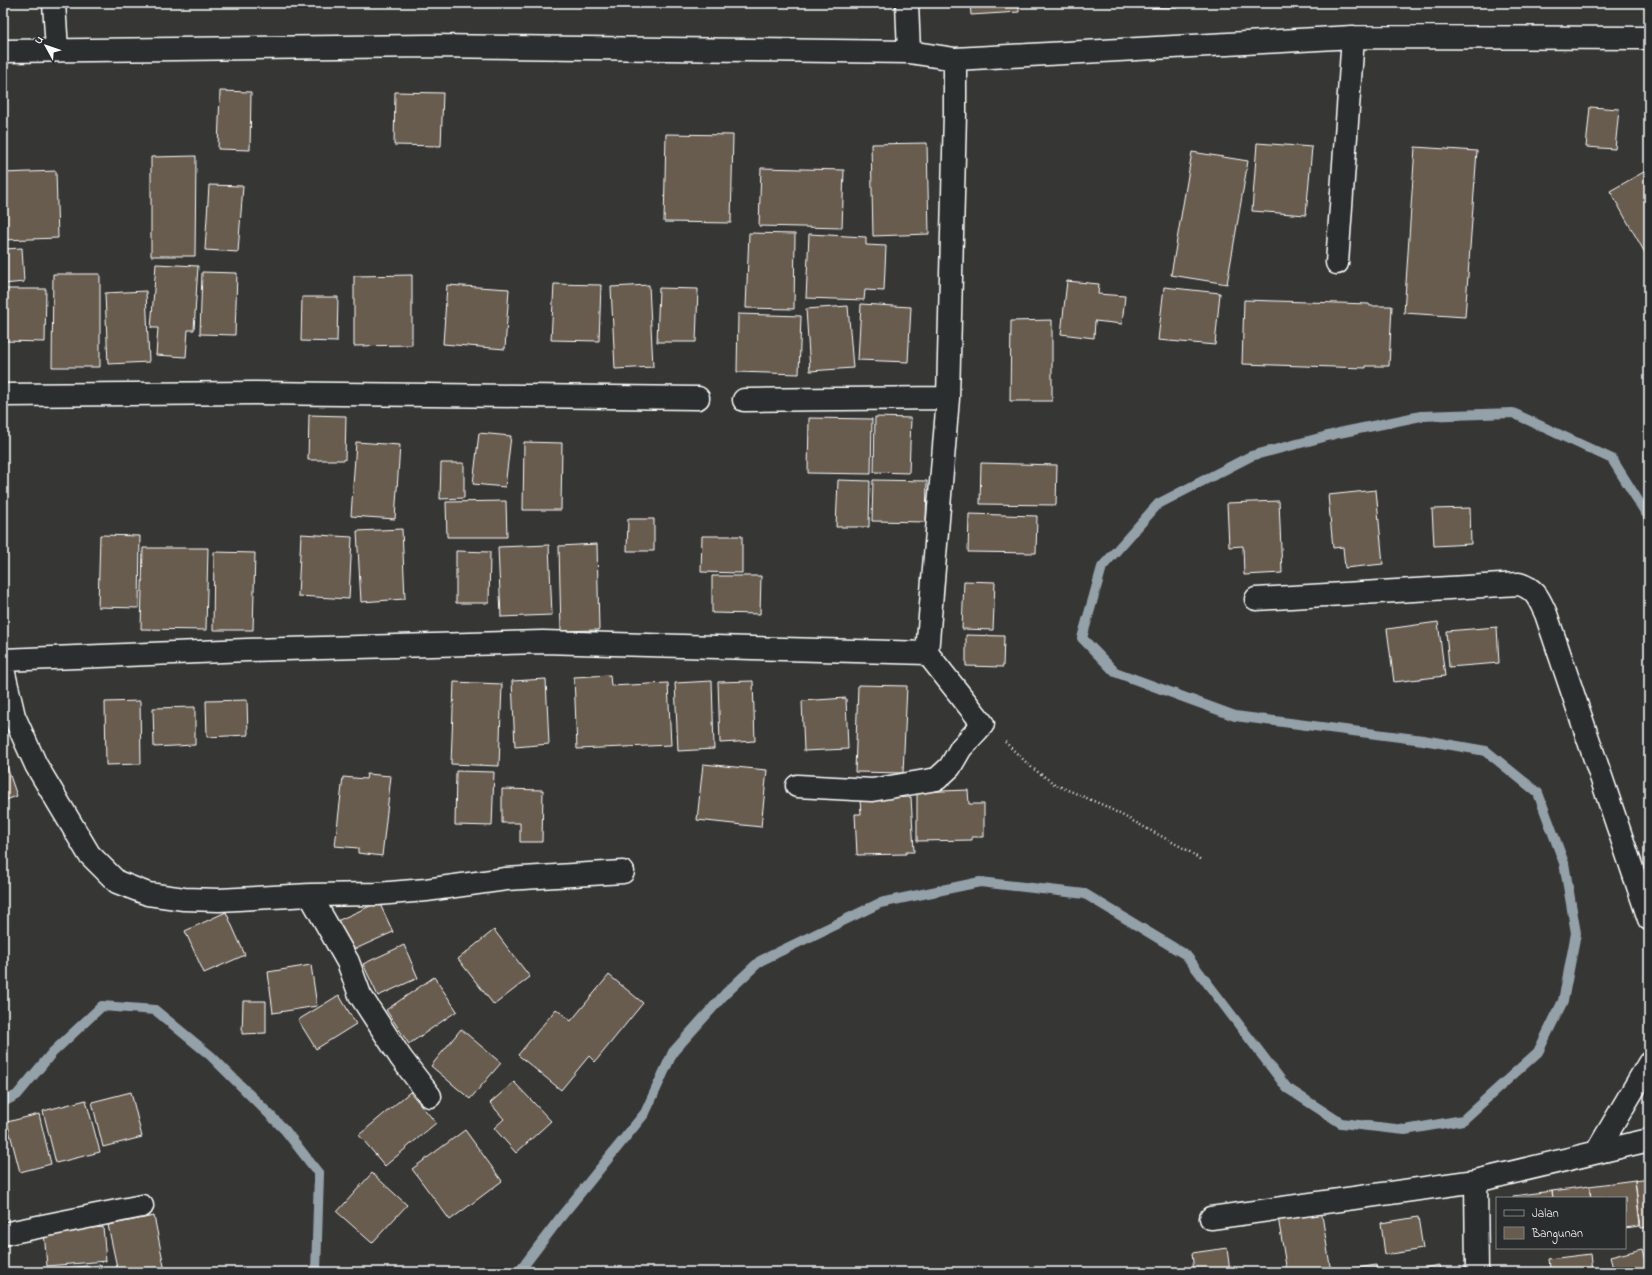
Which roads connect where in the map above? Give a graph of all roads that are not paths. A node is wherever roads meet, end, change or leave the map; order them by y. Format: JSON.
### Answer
{"nodes":[{"id":1,"x":54,"y":3,"type":"edge"},
{"id":2,"x":908,"y":3,"type":"edge"},
{"id":3,"x":1352,"y":37,"type":"junction"},
{"id":4,"x":1649,"y":38,"type":"edge"},
{"id":5,"x":57,"y":50,"type":"junction"},
{"id":6,"x":3,"y":51,"type":"edge"},
{"id":7,"x":909,"y":52,"type":"junction"},
{"id":8,"x":955,"y":59,"type":"junction"},
{"id":9,"x":1337,"y":263,"type":"dead end"},
{"id":10,"x":3,"y":395,"type":"edge"},
{"id":11,"x":698,"y":398,"type":"dead end"},
{"id":12,"x":948,"y":398,"type":"junction"},
{"id":13,"x":744,"y":400,"type":"dead end"},
{"id":14,"x":1256,"y":599,"type":"dead end"},
{"id":15,"x":927,"y":654,"type":"junction"},
{"id":16,"x":3,"y":660,"type":"edge"},
{"id":17,"x":3,"y":669,"type":"edge"},
{"id":18,"x":797,"y":786,"type":"dead end"},
{"id":19,"x":623,"y":872,"type":"dead end"},
{"id":20,"x":310,"y":895,"type":"junction"},
{"id":21,"x":1649,"y":918,"type":"edge"},
{"id":22,"x":1649,"y":1063,"type":"edge"},
{"id":23,"x":430,"y":1096,"type":"dead end"},
{"id":24,"x":1649,"y":1140,"type":"edge"},
{"id":25,"x":1597,"y":1151,"type":"junction"},
{"id":26,"x":1476,"y":1181,"type":"junction"},
{"id":27,"x":142,"y":1206,"type":"dead end"},
{"id":28,"x":1211,"y":1218,"type":"dead end"},
{"id":29,"x":3,"y":1234,"type":"edge"},
{"id":30,"x":1477,"y":1272,"type":"edge"}],
"edges":[{"from":1,"to":5,"type":"street"},
{"from":2,"to":7,"type":"street"},
{"from":3,"to":4,"type":"street"},
{"from":3,"to":8,"type":"street"},
{"from":3,"to":9,"type":"street"},
{"from":5,"to":6,"type":"street"},
{"from":5,"to":7,"type":"street"},
{"from":7,"to":8,"type":"street"},
{"from":8,"to":12,"type":"street"},
{"from":10,"to":11,"type":"street"},
{"from":12,"to":13,"type":"street"},
{"from":12,"to":15,"type":"street"},
{"from":14,"to":21,"type":"street"},
{"from":15,"to":16,"type":"street"},
{"from":15,"to":18,"type":"street"},
{"from":17,"to":20,"type":"street"},
{"from":19,"to":20,"type":"street"},
{"from":20,"to":23,"type":"street"},
{"from":22,"to":25,"type":"street"},
{"from":24,"to":25,"type":"street"},
{"from":25,"to":26,"type":"street"},
{"from":26,"to":28,"type":"street"},
{"from":26,"to":30,"type":"street"},
{"from":27,"to":29,"type":"street"}]}
